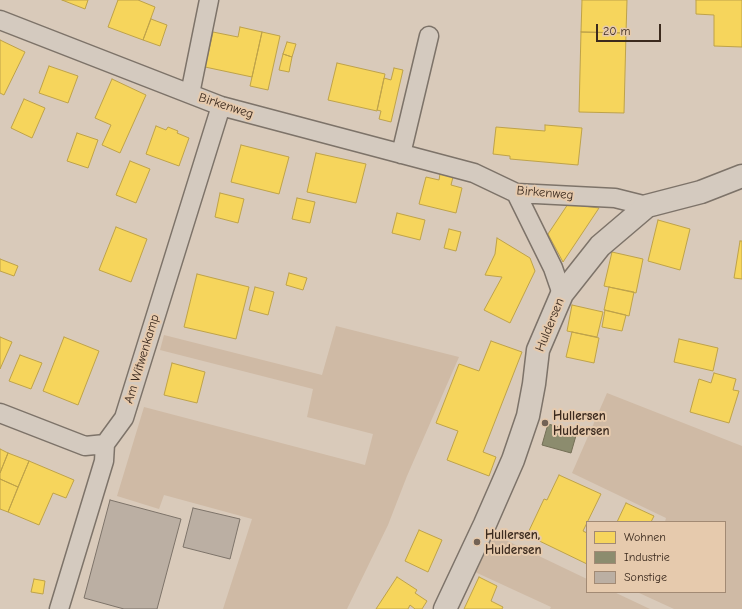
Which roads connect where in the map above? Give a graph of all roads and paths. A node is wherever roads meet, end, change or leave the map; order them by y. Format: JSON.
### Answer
{"nodes":[{"id":1,"x":209,"y":0,"type":"edge"},
{"id":2,"x":0,"y":20,"type":"edge"},
{"id":3,"x":429,"y":36,"type":"dead end"},
{"id":4,"x":190,"y":94,"type":"junction"},
{"id":5,"x":221,"y":106,"type":"junction"},
{"id":6,"x":402,"y":154,"type":"junction"},
{"id":7,"x":742,"y":176,"type":"edge"},
{"id":8,"x":516,"y":193,"type":"junction"},
{"id":9,"x":647,"y":206,"type":"junction"},
{"id":10,"x":562,"y":294,"type":"junction"},
{"id":11,"x":0,"y":413,"type":"edge"},
{"id":12,"x":105,"y":444,"type":"junction"},
{"id":13,"x":59,"y":609,"type":"edge"},
{"id":14,"x":445,"y":609,"type":"edge"}],
"edges":[{"from":1,"to":4,"type":"street","name":"Birkenweg"},
{"from":2,"to":4,"type":"street","name":"Birkenweg"},
{"from":3,"to":6,"type":"street"},
{"from":4,"to":5,"type":"street","name":"Birkenweg"},
{"from":5,"to":6,"type":"street","name":"Birkenweg"},
{"from":5,"to":12,"type":"street","name":"Am Witwenkamp"},
{"from":6,"to":8,"type":"street","name":"Birkenweg"},
{"from":7,"to":9,"type":"street","name":"Huldersen"},
{"from":8,"to":9,"type":"street","name":"Birkenweg"},
{"from":8,"to":10,"type":"street"},
{"from":9,"to":10,"type":"street","name":"Huldersen"},
{"from":10,"to":14,"type":"street","name":"Huldersen"},
{"from":11,"to":12,"type":"street"},
{"from":12,"to":13,"type":"street"}]}
